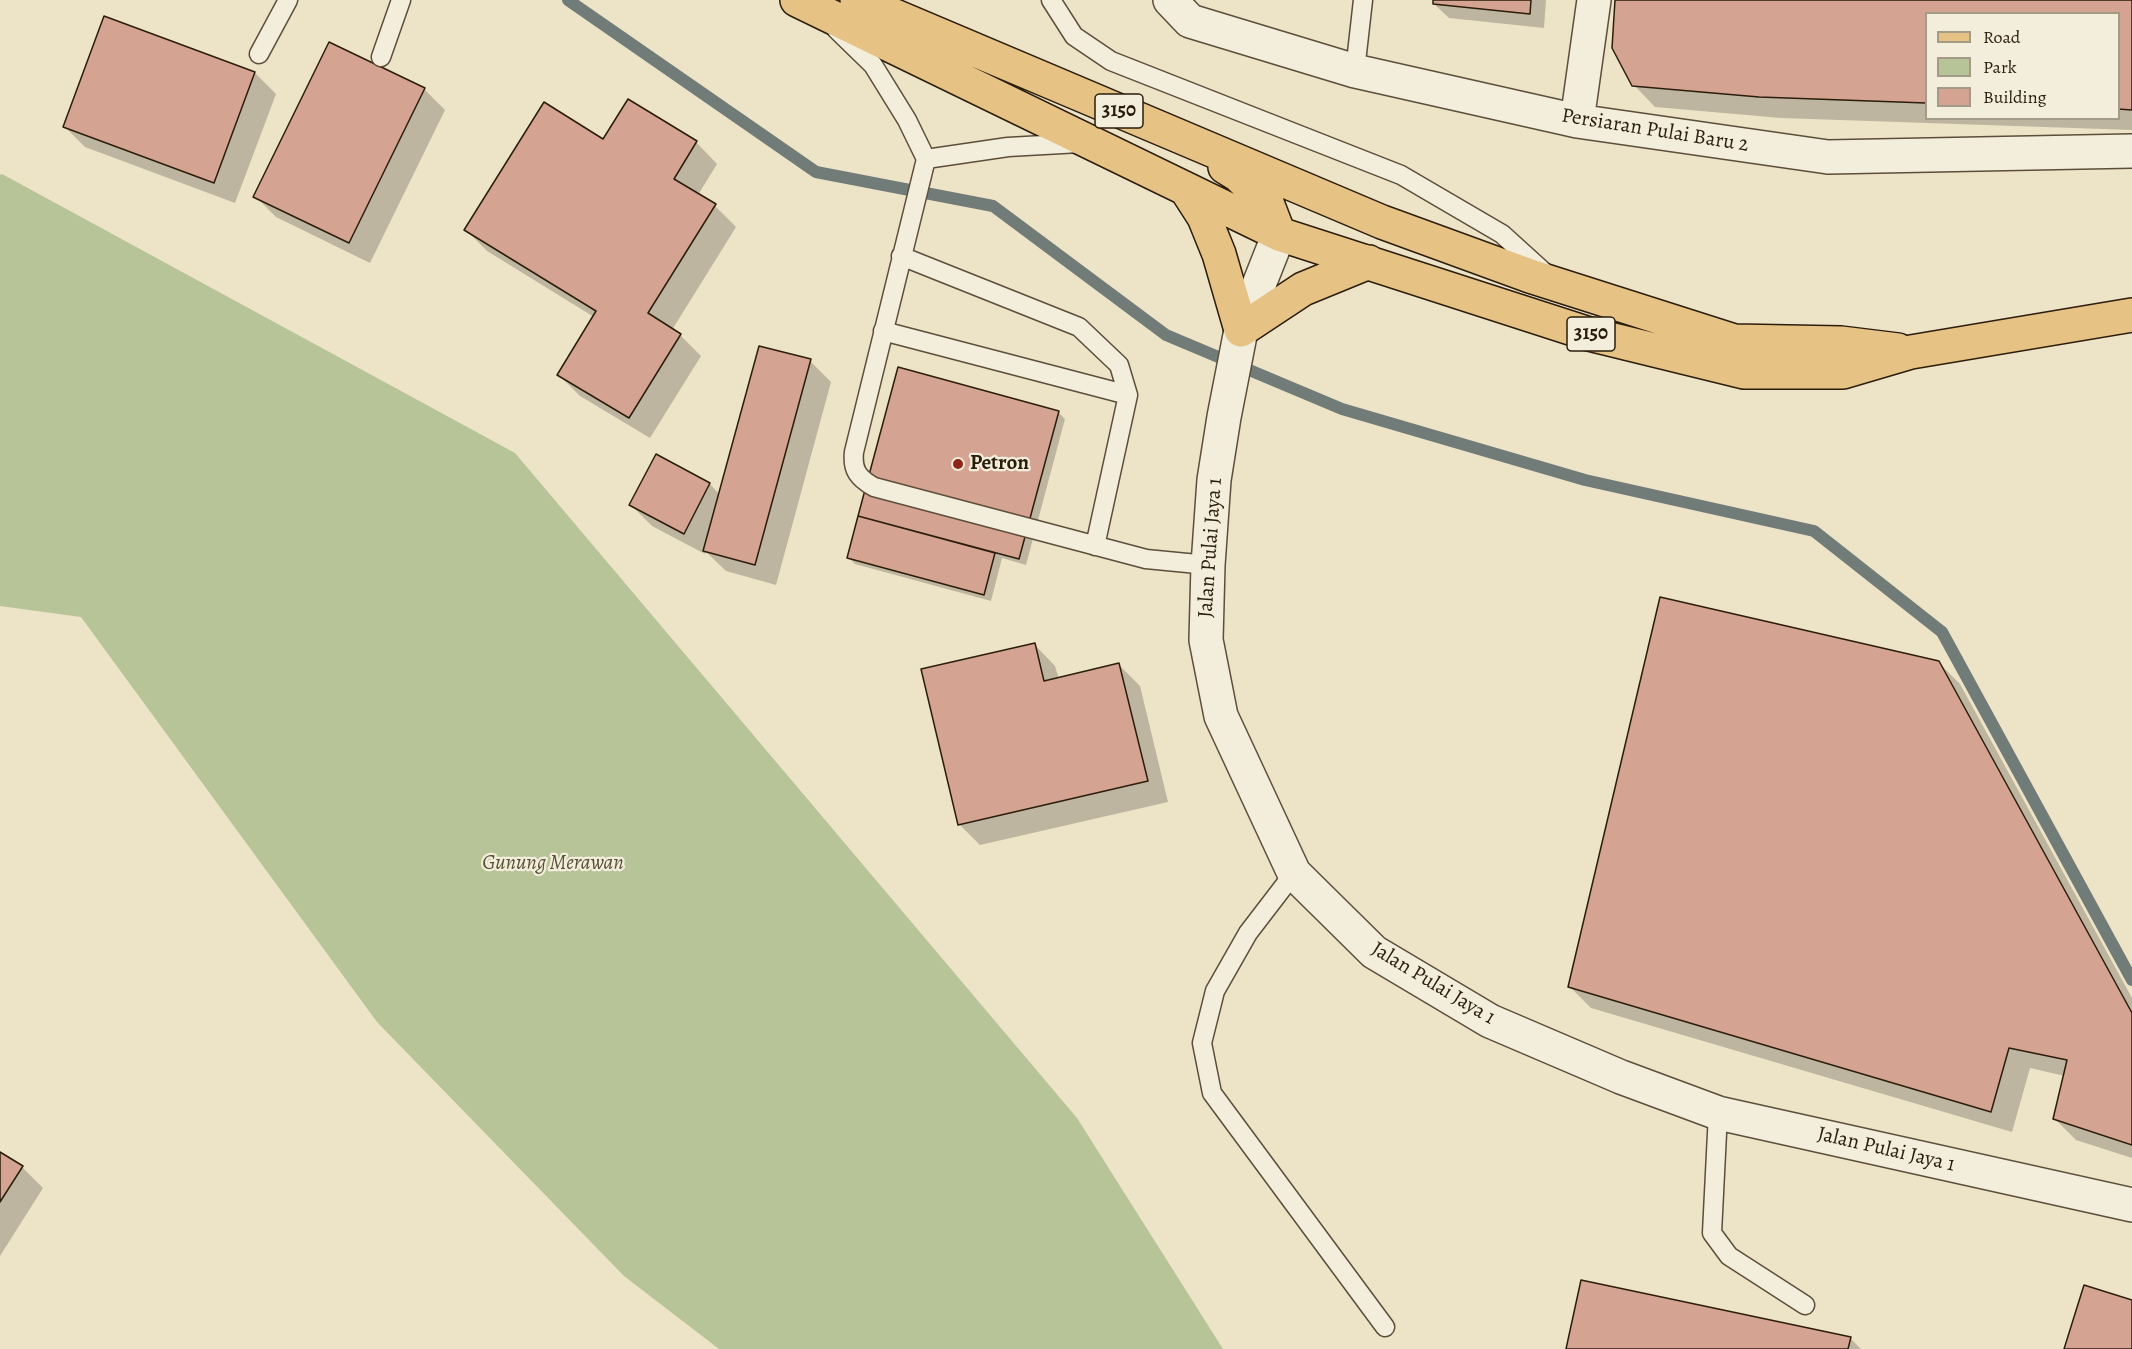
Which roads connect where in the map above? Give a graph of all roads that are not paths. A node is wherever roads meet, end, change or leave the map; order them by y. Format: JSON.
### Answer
{"nodes":[{"id":1,"x":288,"y":0,"type":"edge"},
{"id":2,"x":401,"y":0,"type":"edge"},
{"id":3,"x":857,"y":0,"type":"edge"},
{"id":4,"x":1051,"y":0,"type":"edge"},
{"id":5,"x":1363,"y":0,"type":"edge"},
{"id":6,"x":1594,"y":0,"type":"edge"},
{"id":7,"x":804,"y":3,"type":"edge"},
{"id":8,"x":1180,"y":11,"type":"edge"},
{"id":9,"x":259,"y":54,"type":"dead end"},
{"id":10,"x":381,"y":57,"type":"dead end"},
{"id":11,"x":1355,"y":71,"type":"junction"},
{"id":12,"x":1577,"y":121,"type":"junction"},
{"id":13,"x":1175,"y":135,"type":"junction"},
{"id":14,"x":1091,"y":142,"type":"junction"},
{"id":15,"x":2132,"y":151,"type":"edge"},
{"id":16,"x":924,"y":167,"type":"junction"},
{"id":17,"x":1186,"y":189,"type":"junction"},
{"id":18,"x":1382,"y":222,"type":"junction"},
{"id":19,"x":1279,"y":234,"type":"junction"},
{"id":20,"x":902,"y":256,"type":"junction"},
{"id":21,"x":1369,"y":262,"type":"junction"},
{"id":22,"x":1556,"y":284,"type":"junction"},
{"id":23,"x":2132,"y":315,"type":"edge"},
{"id":24,"x":883,"y":331,"type":"junction"},
{"id":25,"x":1240,"y":337,"type":"junction"},
{"id":26,"x":1911,"y":352,"type":"junction"},
{"id":27,"x":1128,"y":395,"type":"junction"},
{"id":28,"x":1095,"y":546,"type":"junction"},
{"id":29,"x":1208,"y":565,"type":"junction"},
{"id":30,"x":1294,"y":873,"type":"junction"},
{"id":31,"x":1718,"y":1113,"type":"junction"},
{"id":32,"x":2132,"y":1204,"type":"edge"},
{"id":33,"x":1805,"y":1305,"type":"dead end"},
{"id":34,"x":1385,"y":1327,"type":"dead end"}],
"edges":[{"from":1,"to":9,"type":"lane"},
{"from":2,"to":10,"type":"lane"},
{"from":3,"to":13,"type":"main road","number":"3150"},
{"from":4,"to":22,"type":"lane"},
{"from":5,"to":11,"type":"lane"},
{"from":6,"to":12,"type":"street"},
{"from":7,"to":14,"type":"main road","number":"3150"},
{"from":7,"to":16,"type":"lane"},
{"from":8,"to":11,"type":"street","name":"Persiaran Pulai Baru 2"},
{"from":11,"to":12,"type":"street","name":"Persiaran Pulai Baru 2"},
{"from":12,"to":15,"type":"street","name":"Persiaran Pulai Baru 2"},
{"from":13,"to":18,"type":"main road","number":"3150"},
{"from":13,"to":19,"type":"main road"},
{"from":14,"to":16,"type":"lane"},
{"from":14,"to":17,"type":"main road","number":"3150"},
{"from":16,"to":20,"type":"lane"},
{"from":17,"to":19,"type":"main road","number":"3150"},
{"from":17,"to":25,"type":"main road"},
{"from":18,"to":19,"type":"main road"},
{"from":18,"to":22,"type":"main road","number":"3150"},
{"from":19,"to":21,"type":"main road","number":"3150"},
{"from":19,"to":25,"type":"street","name":"Jalan Pulai Jaya 1"},
{"from":20,"to":24,"type":"lane"},
{"from":20,"to":27,"type":"lane"},
{"from":21,"to":25,"type":"main road"},
{"from":21,"to":26,"type":"main road","number":"3150"},
{"from":22,"to":26,"type":"main road","number":"3150"},
{"from":23,"to":26,"type":"main road","number":"3150"},
{"from":24,"to":27,"type":"lane"},
{"from":24,"to":28,"type":"lane"},
{"from":25,"to":29,"type":"street","name":"Jalan Pulai Jaya 1"},
{"from":27,"to":28,"type":"lane"},
{"from":28,"to":29,"type":"lane"},
{"from":29,"to":30,"type":"street","name":"Jalan Pulai Jaya 1"},
{"from":30,"to":31,"type":"street","name":"Jalan Pulai Jaya 1"},
{"from":30,"to":34,"type":"lane"},
{"from":31,"to":32,"type":"street","name":"Jalan Pulai Jaya 1"},
{"from":31,"to":33,"type":"lane"}]}
